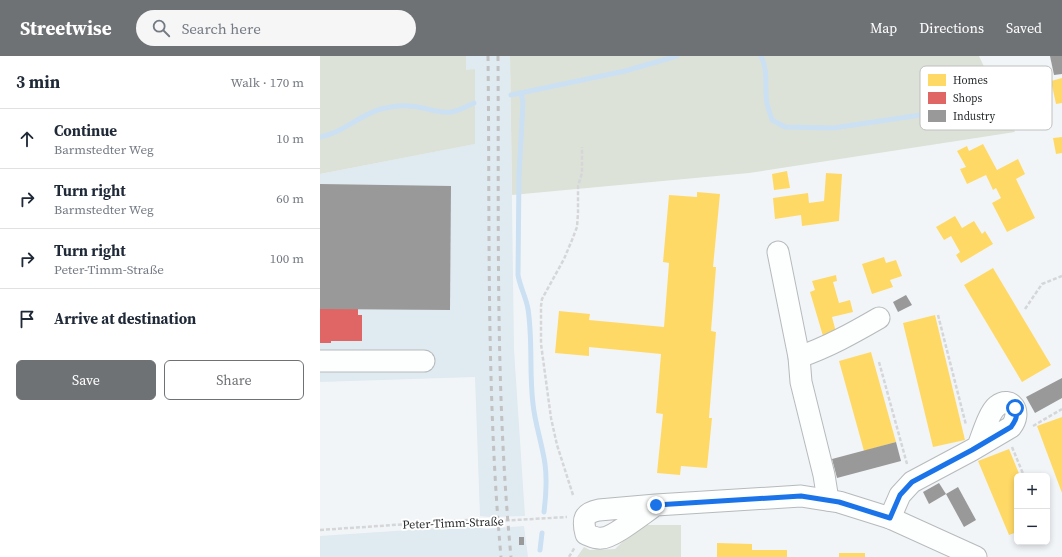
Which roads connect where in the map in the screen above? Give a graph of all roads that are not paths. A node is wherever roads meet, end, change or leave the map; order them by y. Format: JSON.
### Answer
{"nodes":[{"id":1,"x":778,"y":252,"type":"dead end"},
{"id":2,"x":879,"y":318,"type":"dead end"},
{"id":3,"x":799,"y":357,"type":"junction"},
{"id":4,"x":320,"y":361,"type":"edge"},
{"id":5,"x":424,"y":361,"type":"dead end"},
{"id":6,"x":975,"y":448,"type":"road end"},
{"id":7,"x":828,"y":500,"type":"junction"},
{"id":8,"x":656,"y":505,"type":"junction"},
{"id":9,"x":890,"y":518,"type":"junction"},
{"id":10,"x":976,"y":557,"type":"edge"}],
"edges":[{"from":1,"to":3,"type":"street"},
{"from":2,"to":3,"type":"street"},
{"from":3,"to":7,"type":"street"},
{"from":4,"to":5,"type":"street"},
{"from":6,"to":9,"type":"street"},
{"from":7,"to":8,"type":"street"},
{"from":7,"to":9,"type":"street"},
{"from":8,"to":8,"type":"street"},
{"from":9,"to":10,"type":"street"}]}
